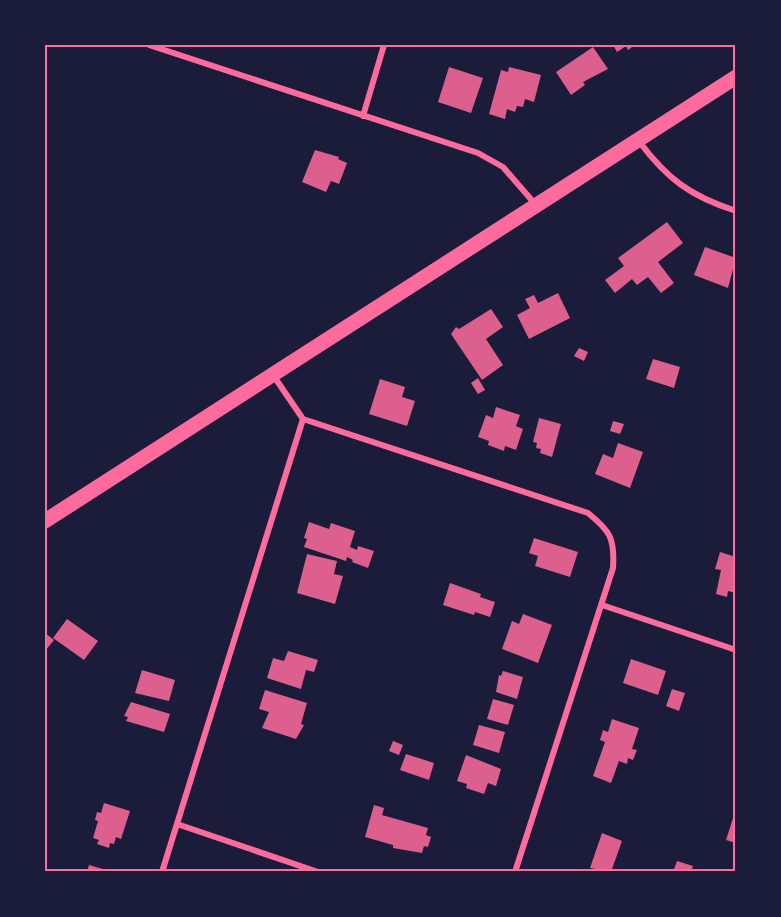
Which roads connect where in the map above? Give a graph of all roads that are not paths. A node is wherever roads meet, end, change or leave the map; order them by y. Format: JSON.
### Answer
{"nodes":[{"id":1,"x":149,"y":45,"type":"edge"},
{"id":2,"x":384,"y":45,"type":"edge"},
{"id":3,"x":736,"y":76,"type":"edge"},
{"id":4,"x":363,"y":116,"type":"junction"},
{"id":5,"x":638,"y":140,"type":"junction"},
{"id":6,"x":536,"y":206,"type":"junction"},
{"id":7,"x":736,"y":212,"type":"edge"},
{"id":8,"x":273,"y":374,"type":"junction"},
{"id":9,"x":303,"y":419,"type":"junction"},
{"id":10,"x":45,"y":521,"type":"edge"},
{"id":11,"x":602,"y":605,"type":"junction"},
{"id":12,"x":736,"y":650,"type":"edge"},
{"id":13,"x":177,"y":824,"type":"junction"},
{"id":14,"x":162,"y":872,"type":"edge"},
{"id":15,"x":318,"y":872,"type":"edge"},
{"id":16,"x":515,"y":872,"type":"edge"}],
"edges":[{"from":1,"to":4,"type":"street"},
{"from":2,"to":4,"type":"street"},
{"from":3,"to":5,"type":"main road"},
{"from":4,"to":6,"type":"street"},
{"from":5,"to":6,"type":"main road"},
{"from":5,"to":7,"type":"street"},
{"from":6,"to":8,"type":"main road"},
{"from":8,"to":9,"type":"street"},
{"from":8,"to":10,"type":"main road"},
{"from":9,"to":11,"type":"street"},
{"from":9,"to":13,"type":"street"},
{"from":11,"to":12,"type":"street"},
{"from":11,"to":16,"type":"street"},
{"from":13,"to":14,"type":"street"},
{"from":13,"to":15,"type":"street"}]}
